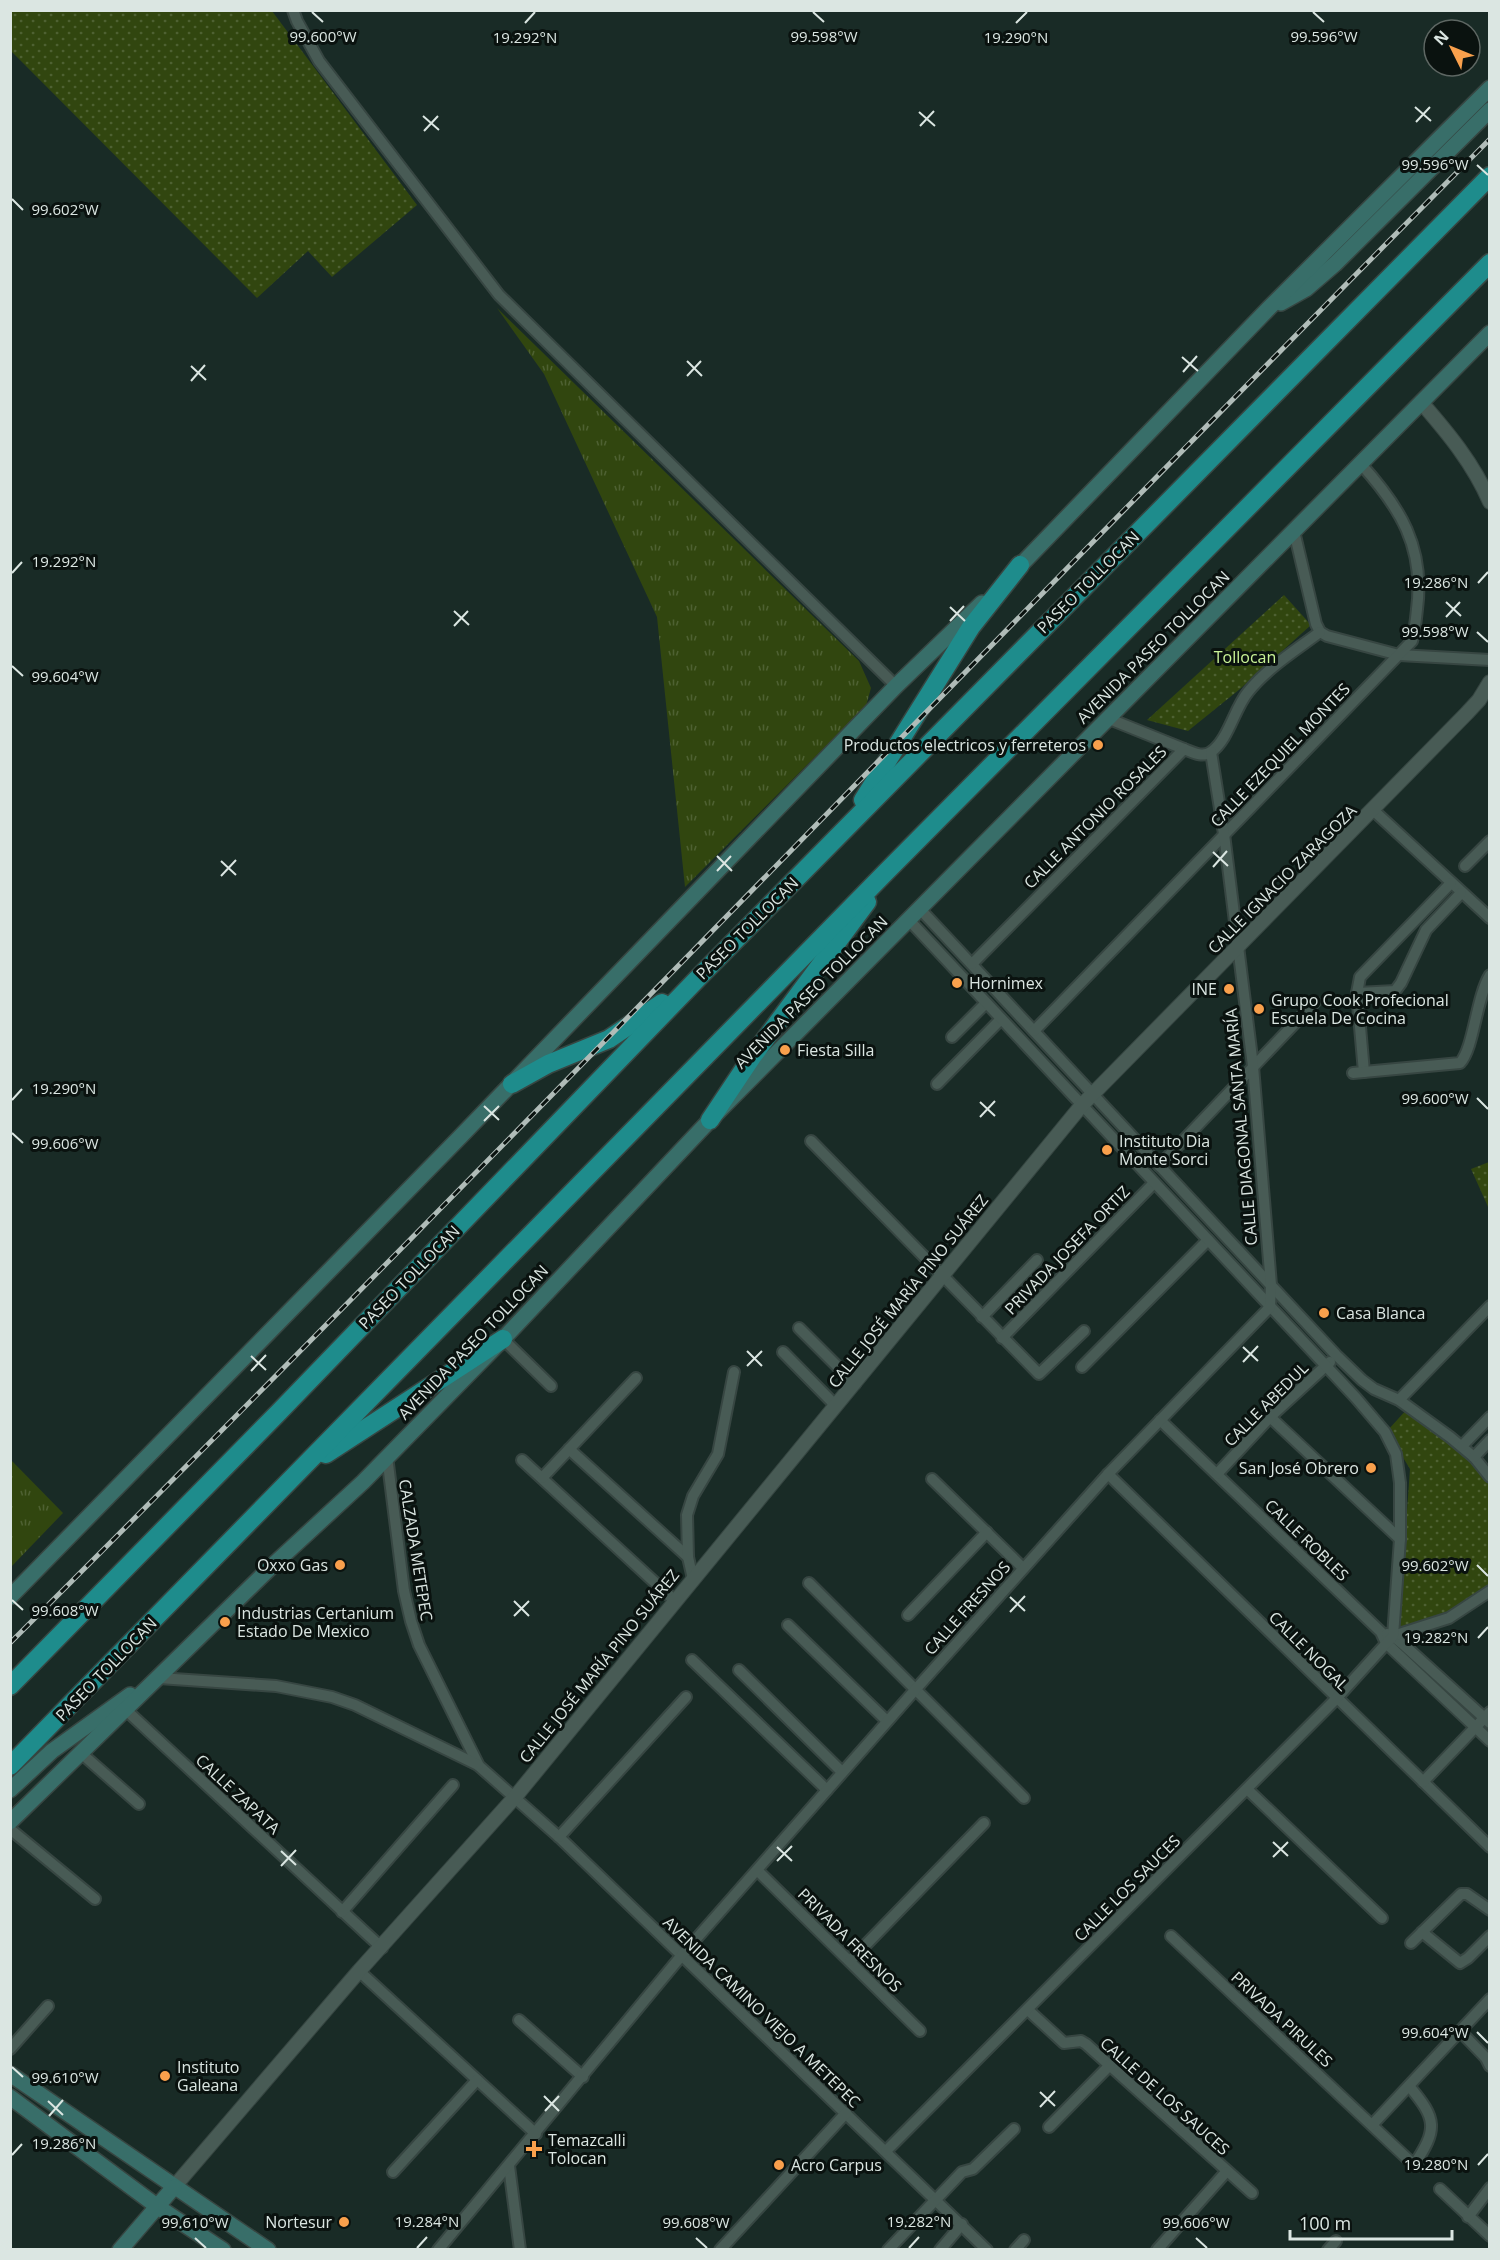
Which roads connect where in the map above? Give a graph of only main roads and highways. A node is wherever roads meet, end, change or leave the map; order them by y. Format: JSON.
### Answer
{"nodes":[{"id":1,"x":1490,"y":88,"type":"edge"},
{"id":2,"x":1490,"y":110,"type":"edge"},
{"id":3,"x":1490,"y":176,"type":"edge"},
{"id":4,"x":1490,"y":263,"type":"edge"},
{"id":5,"x":1269,"y":308,"type":"junction"},
{"id":6,"x":1490,"y":333,"type":"edge"},
{"id":7,"x":1020,"y":565,"type":"junction"},
{"id":8,"x":840,"y":834,"type":"junction"},
{"id":9,"x":885,"y":873,"type":"junction"},
{"id":10,"x":702,"y":974,"type":"junction"},
{"id":11,"x":512,"y":1084,"type":"junction"},
{"id":12,"x":710,"y":1120,"type":"junction"},
{"id":13,"x":503,"y":1339,"type":"junction"},
{"id":14,"x":299,"y":1472,"type":"junction"},
{"id":15,"x":13,"y":1596,"type":"edge"},
{"id":16,"x":159,"y":1678,"type":"junction"},
{"id":17,"x":10,"y":1686,"type":"edge"},
{"id":18,"x":10,"y":1766,"type":"edge"},
{"id":19,"x":10,"y":1790,"type":"edge"},
{"id":20,"x":10,"y":1822,"type":"edge"},
{"id":21,"x":10,"y":2074,"type":"edge"},
{"id":22,"x":10,"y":2097,"type":"edge"},
{"id":23,"x":174,"y":2187,"type":"junction"},
{"id":24,"x":158,"y":2207,"type":"junction"},
{"id":25,"x":120,"y":2250,"type":"edge"},
{"id":26,"x":223,"y":2250,"type":"edge"},
{"id":27,"x":268,"y":2250,"type":"edge"}],
"edges":[{"from":1,"to":5,"type":"main road"},
{"from":2,"to":5,"type":"main road"},
{"from":3,"to":8,"type":"highway","name":"PASEO TOLLOCAN"},
{"from":4,"to":9,"type":"highway","name":"PASEO TOLLOCAN"},
{"from":5,"to":7,"type":"main road"},
{"from":6,"to":12,"type":"main road","name":"AVENIDA PASEO TOLLOCAN"},
{"from":7,"to":8,"type":"highway"},
{"from":7,"to":11,"type":"main road"},
{"from":8,"to":10,"type":"highway","name":"PASEO TOLLOCAN"},
{"from":9,"to":12,"type":"highway"},
{"from":9,"to":14,"type":"highway","name":"PASEO TOLLOCAN"},
{"from":10,"to":11,"type":"highway"},
{"from":10,"to":17,"type":"highway","name":"PASEO TOLLOCAN"},
{"from":11,"to":15,"type":"main road"},
{"from":12,"to":13,"type":"main road","name":"AVENIDA PASEO TOLLOCAN"},
{"from":13,"to":14,"type":"highway"},
{"from":13,"to":16,"type":"main road","name":"AVENIDA PASEO TOLLOCAN"},
{"from":14,"to":18,"type":"highway","name":"PASEO TOLLOCAN"},
{"from":16,"to":19,"type":"main road","name":"AVENIDA PASEO TOLLOCAN"},
{"from":16,"to":20,"type":"main road","name":"AVENIDA PASEO TOLLOCAN"},
{"from":21,"to":23,"type":"main road"},
{"from":22,"to":24,"type":"main road"},
{"from":23,"to":24,"type":"main road","name":"CALLE JOSÉ MARÍA PINO SUÁREZ"},
{"from":23,"to":27,"type":"main road"},
{"from":24,"to":25,"type":"main road","name":"CALLE JOSÉ MARÍA PINO SUÁREZ"},
{"from":24,"to":26,"type":"main road"}]}
